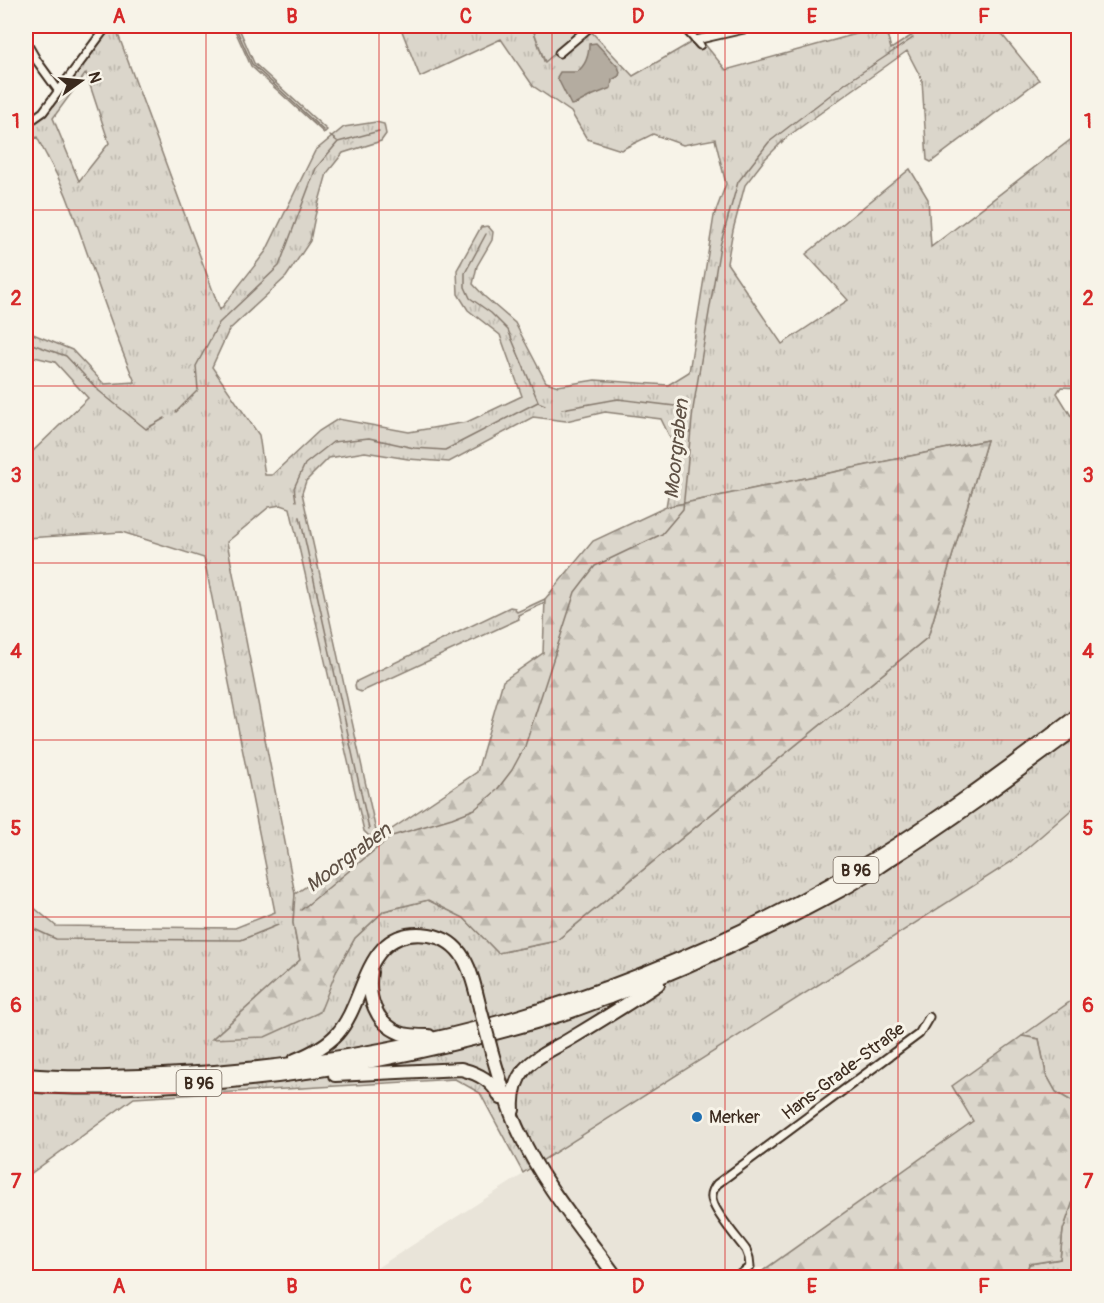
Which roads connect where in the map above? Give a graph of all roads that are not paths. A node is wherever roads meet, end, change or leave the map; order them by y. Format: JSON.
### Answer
{"nodes":[{"id":1,"x":106,"y":26,"type":"edge"},
{"id":2,"x":591,"y":26,"type":"edge"},
{"id":3,"x":683,"y":26,"type":"edge"},
{"id":4,"x":757,"y":26,"type":"edge"},
{"id":5,"x":26,"y":42,"type":"edge"},
{"id":6,"x":559,"y":53,"type":"dead end"},
{"id":7,"x":58,"y":90,"type":"junction"},
{"id":8,"x":26,"y":124,"type":"edge"},
{"id":9,"x":1078,"y":715,"type":"edge"},
{"id":10,"x":1078,"y":727,"type":"edge"},
{"id":11,"x":374,"y":960,"type":"junction"},
{"id":12,"x":685,"y":967,"type":"junction"},
{"id":13,"x":929,"y":1017,"type":"dead end"},
{"id":14,"x":451,"y":1036,"type":"junction"},
{"id":15,"x":279,"y":1066,"type":"junction"},
{"id":16,"x":294,"y":1074,"type":"junction"},
{"id":17,"x":26,"y":1075,"type":"edge"},
{"id":18,"x":26,"y":1085,"type":"edge"},
{"id":19,"x":513,"y":1120,"type":"junction"},
{"id":20,"x":617,"y":1278,"type":"edge"},
{"id":21,"x":735,"y":1278,"type":"edge"}],
"edges":[{"from":1,"to":7,"type":"street"},
{"from":2,"to":6,"type":"street"},
{"from":3,"to":4,"type":"street"},
{"from":5,"to":7,"type":"street"},
{"from":7,"to":8,"type":"street"},
{"from":9,"to":14,"type":"highway","number":"B 96"},
{"from":10,"to":12,"type":"highway","number":"B 96"},
{"from":11,"to":14,"type":"highway"},
{"from":11,"to":15,"type":"highway"},
{"from":11,"to":19,"type":"highway","bridge":true},
{"from":12,"to":16,"type":"highway","number":"B 96"},
{"from":12,"to":19,"type":"highway"},
{"from":13,"to":21,"type":"street","name":"Hans-Grade-Straße"},
{"from":14,"to":15,"type":"highway","number":"B 96"},
{"from":15,"to":17,"type":"highway","number":"B 96"},
{"from":16,"to":18,"type":"highway","number":"B 96"},
{"from":16,"to":19,"type":"highway"},
{"from":19,"to":20,"type":"highway"}]}
